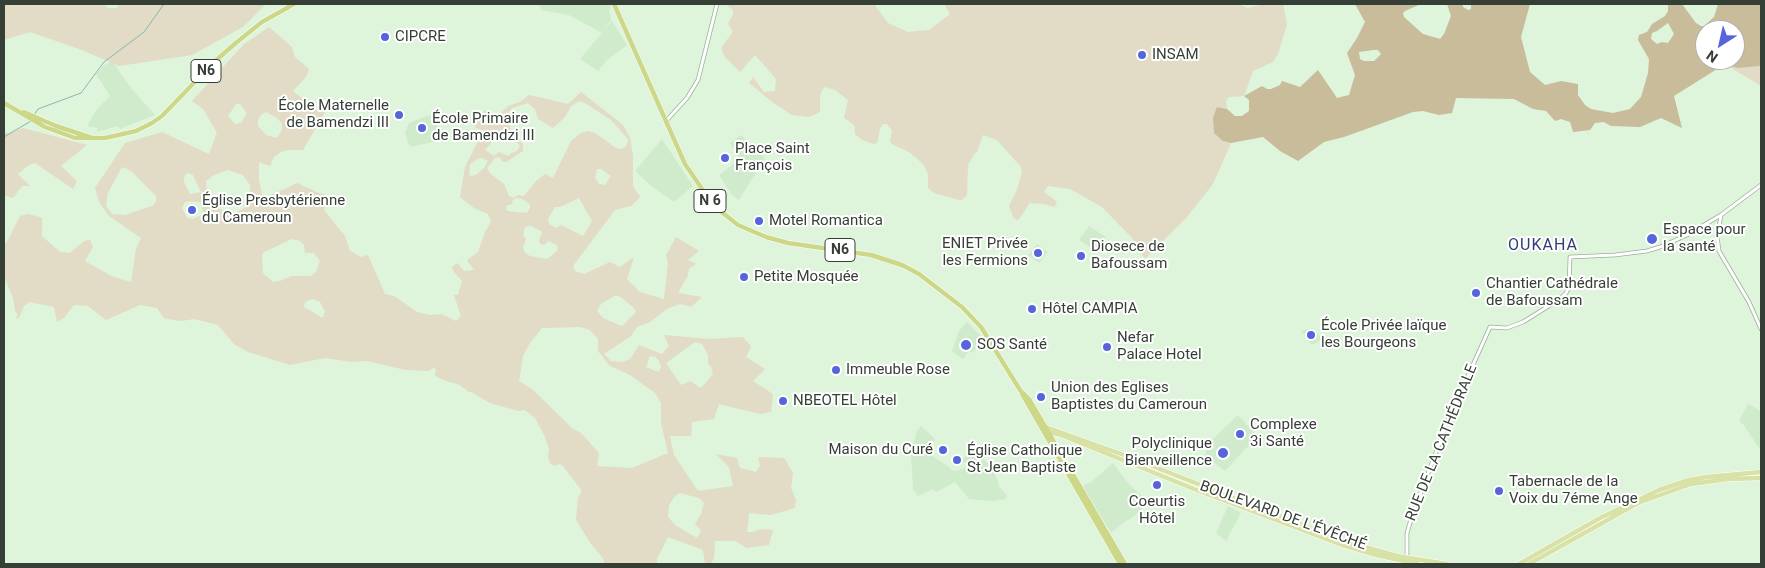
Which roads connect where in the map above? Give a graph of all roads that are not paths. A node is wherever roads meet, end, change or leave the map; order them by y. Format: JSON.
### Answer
{"nodes":[{"id":1,"x":294,"y":4,"type":"edge"},
{"id":2,"x":614,"y":4,"type":"edge"},
{"id":3,"x":717,"y":4,"type":"edge"},
{"id":4,"x":4,"y":103,"type":"edge"},
{"id":5,"x":665,"y":121,"type":"junction"},
{"id":6,"x":1761,"y":185,"type":"edge"},
{"id":7,"x":1721,"y":215,"type":"junction"},
{"id":8,"x":744,"y":228,"type":"joint"},
{"id":9,"x":1761,"y":329,"type":"edge"},
{"id":10,"x":1020,"y":390,"type":"junction"},
{"id":11,"x":1044,"y":429,"type":"junction"},
{"id":12,"x":1761,"y":472,"type":"edge"},
{"id":13,"x":1761,"y":478,"type":"edge"},
{"id":14,"x":1084,"y":499,"type":"junction"},
{"id":15,"x":1407,"y":560,"type":"junction"},
{"id":16,"x":1120,"y":564,"type":"edge"},
{"id":17,"x":1125,"y":564,"type":"edge"},
{"id":18,"x":1418,"y":564,"type":"edge"},
{"id":19,"x":1446,"y":564,"type":"edge"},
{"id":20,"x":1519,"y":564,"type":"edge"},
{"id":21,"x":1529,"y":564,"type":"edge"}],
"edges":[{"from":1,"to":4,"type":"highway","number":"N6"},
{"from":2,"to":5,"type":"highway"},
{"from":3,"to":5,"type":"street"},
{"from":5,"to":8,"type":"highway","number":"N 6"},
{"from":6,"to":7,"type":"street"},
{"from":7,"to":9,"type":"street"},
{"from":7,"to":15,"type":"street","name":"RUE DE LA CATHÉDRALE"},
{"from":8,"to":10,"type":"highway","number":"N6"},
{"from":10,"to":11,"type":"highway","number":"N6"},
{"from":10,"to":11,"type":"highway","number":"N6"},
{"from":11,"to":14,"type":"highway","number":"N6"},
{"from":11,"to":15,"type":"main road","name":"BOULEVARD DE L'ÉVÊCHÉ"},
{"from":12,"to":20,"type":"main road"},
{"from":13,"to":21,"type":"main road"},
{"from":14,"to":16,"type":"highway","number":"N6"},
{"from":14,"to":17,"type":"highway","number":"N6"},
{"from":15,"to":18,"type":"main road","name":"BOULEVARD DE L'ÉVÊCHÉ"},
{"from":15,"to":19,"type":"main road","name":"BOULEVARD DE L'ÉVÊCHÉ"}]}
